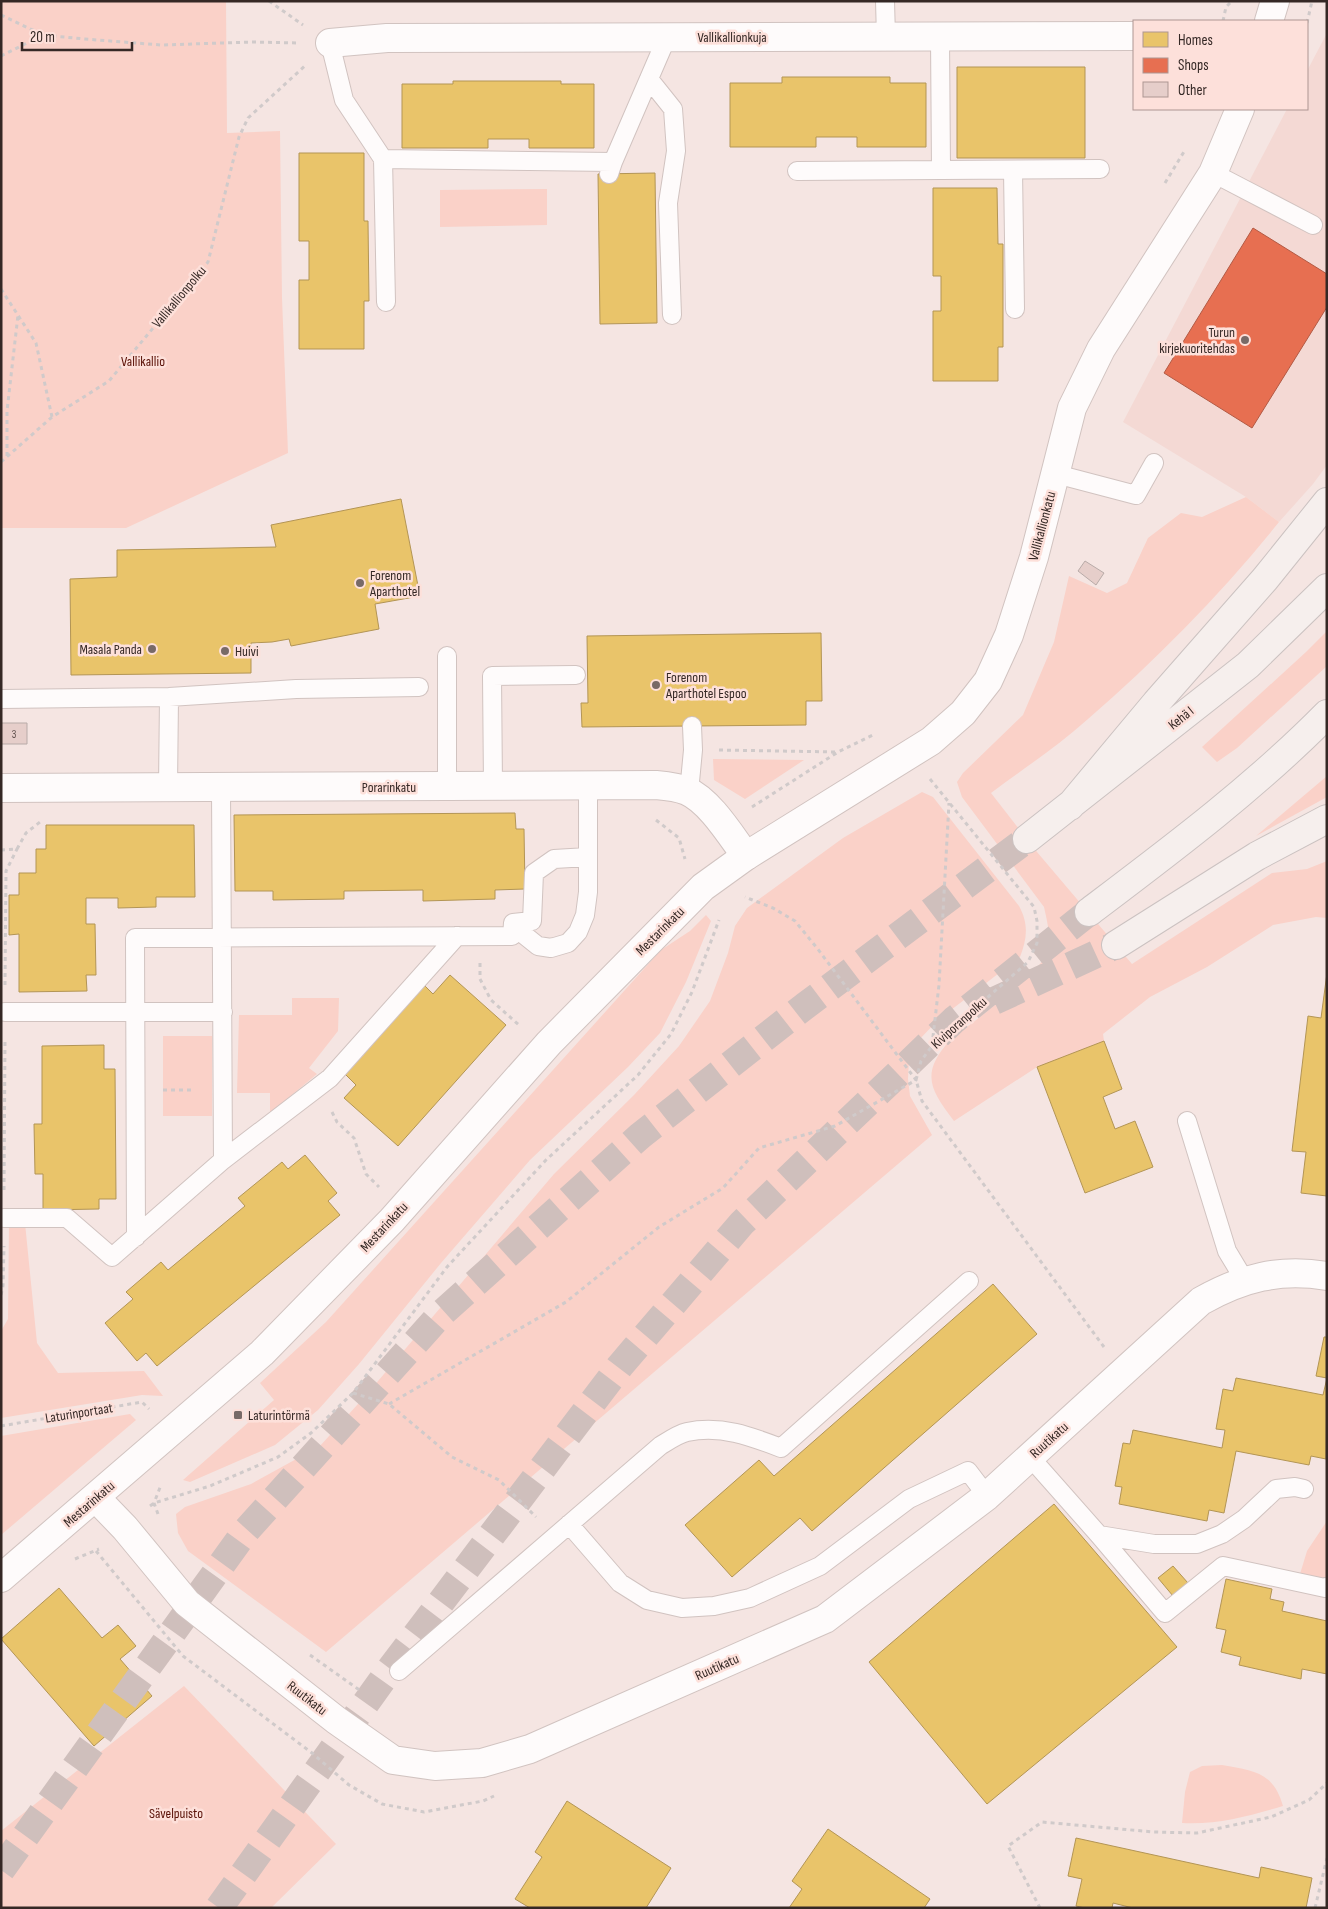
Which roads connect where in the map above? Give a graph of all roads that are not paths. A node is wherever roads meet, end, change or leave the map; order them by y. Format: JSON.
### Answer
{"nodes":[{"id":1,"x":885,"y":1,"type":"edge"},
{"id":2,"x":1275,"y":1,"type":"edge"},
{"id":3,"x":1269,"y":20,"type":"edge"},
{"id":4,"x":1133,"y":36,"type":"edge"},
{"id":5,"x":667,"y":37,"type":"junction"},
{"id":6,"x":886,"y":37,"type":"junction"},
{"id":7,"x":940,"y":37,"type":"junction"},
{"id":8,"x":330,"y":43,"type":"joint"},
{"id":9,"x":649,"y":79,"type":"junction"},
{"id":10,"x":1240,"y":110,"type":"edge"},
{"id":11,"x":383,"y":159,"type":"junction"},
{"id":12,"x":1100,"y":169,"type":"dead end"},
{"id":13,"x":941,"y":170,"type":"junction"},
{"id":14,"x":1013,"y":170,"type":"junction"},
{"id":15,"x":797,"y":171,"type":"dead end"},
{"id":16,"x":1213,"y":173,"type":"junction"},
{"id":17,"x":1313,"y":225,"type":"dead end"},
{"id":18,"x":386,"y":302,"type":"dead end"},
{"id":19,"x":1015,"y":309,"type":"dead end"},
{"id":20,"x":672,"y":315,"type":"dead end"},
{"id":21,"x":1154,"y":462,"type":"dead end"},
{"id":22,"x":1056,"y":474,"type":"junction"},
{"id":23,"x":1327,"y":502,"type":"edge"},
{"id":24,"x":1327,"y":588,"type":"edge"},
{"id":25,"x":447,"y":656,"type":"dead end"},
{"id":26,"x":576,"y":675,"type":"dead end"},
{"id":27,"x":419,"y":687,"type":"dead end"},
{"id":28,"x":169,"y":696,"type":"junction"},
{"id":29,"x":1,"y":699,"type":"edge"},
{"id":30,"x":1327,"y":714,"type":"edge"},
{"id":31,"x":692,"y":726,"type":"dead end"},
{"id":32,"x":447,"y":786,"type":"junction"},
{"id":33,"x":493,"y":786,"type":"junction"},
{"id":34,"x":588,"y":786,"type":"junction"},
{"id":35,"x":1,"y":788,"type":"edge"},
{"id":36,"x":168,"y":788,"type":"junction"},
{"id":37,"x":221,"y":788,"type":"junction"},
{"id":38,"x":689,"y":792,"type":"junction"},
{"id":39,"x":1070,"y":806,"type":"junction"},
{"id":40,"x":1327,"y":819,"type":"edge"},
{"id":41,"x":1027,"y":839,"type":"tunnel mouth"},
{"id":42,"x":746,"y":856,"type":"junction"},
{"id":43,"x":588,"y":857,"type":"junction"},
{"id":44,"x":1089,"y":912,"type":"tunnel mouth"},
{"id":45,"x":524,"y":934,"type":"dead end"},
{"id":46,"x":458,"y":936,"type":"junction"},
{"id":47,"x":222,"y":937,"type":"junction"},
{"id":48,"x":1116,"y":945,"type":"tunnel mouth"},
{"id":49,"x":5,"y":1012,"type":"road end"},
{"id":50,"x":135,"y":1012,"type":"junction"},
{"id":51,"x":222,"y":1012,"type":"junction"},
{"id":52,"x":1187,"y":1121,"type":"dead end"},
{"id":53,"x":224,"y":1160,"type":"junction"},
{"id":54,"x":4,"y":1218,"type":"road end"},
{"id":55,"x":136,"y":1237,"type":"junction"},
{"id":56,"x":1327,"y":1276,"type":"edge"},
{"id":57,"x":969,"y":1281,"type":"dead end"},
{"id":58,"x":1245,"y":1281,"type":"junction"},
{"id":59,"x":1030,"y":1457,"type":"junction"},
{"id":60,"x":1304,"y":1489,"type":"dead end"},
{"id":61,"x":987,"y":1496,"type":"junction"},
{"id":62,"x":96,"y":1498,"type":"junction"},
{"id":63,"x":569,"y":1524,"type":"junction"},
{"id":64,"x":1099,"y":1535,"type":"junction"},
{"id":65,"x":1,"y":1578,"type":"edge"},
{"id":66,"x":1327,"y":1587,"type":"edge"},
{"id":67,"x":399,"y":1671,"type":"dead end"}],
"edges":[{"from":1,"to":6,"type":"lane"},
{"from":2,"to":3,"type":"street"},
{"from":4,"to":7,"type":"street","name":"Vallikallionkuja"},
{"from":5,"to":6,"type":"street","name":"Vallikallionkuja"},
{"from":5,"to":8,"type":"street","name":"Vallikallionkuja"},
{"from":5,"to":9,"type":"lane"},
{"from":6,"to":7,"type":"street","name":"Vallikallionkuja"},
{"from":7,"to":13,"type":"lane"},
{"from":8,"to":11,"type":"lane"},
{"from":9,"to":11,"type":"lane"},
{"from":9,"to":20,"type":"lane"},
{"from":10,"to":16,"type":"street","name":"Vallikallionkatu"},
{"from":11,"to":18,"type":"lane"},
{"from":12,"to":14,"type":"lane"},
{"from":13,"to":14,"type":"lane"},
{"from":13,"to":15,"type":"lane"},
{"from":14,"to":19,"type":"lane"},
{"from":16,"to":17,"type":"lane"},
{"from":16,"to":22,"type":"street","name":"Vallikallionkatu"},
{"from":21,"to":22,"type":"lane"},
{"from":22,"to":42,"type":"street","name":"Vallikallionkatu"},
{"from":23,"to":39,"type":"highway"},
{"from":24,"to":39,"type":"highway","name":"Kehä I"},
{"from":25,"to":32,"type":"lane"},
{"from":26,"to":33,"type":"lane"},
{"from":27,"to":28,"type":"lane"},
{"from":28,"to":29,"type":"lane"},
{"from":28,"to":36,"type":"lane"},
{"from":30,"to":44,"type":"highway"},
{"from":31,"to":38,"type":"lane"},
{"from":32,"to":33,"type":"street","name":"Porarinkatu"},
{"from":32,"to":37,"type":"street","name":"Porarinkatu"},
{"from":33,"to":34,"type":"street","name":"Porarinkatu"},
{"from":34,"to":38,"type":"street","name":"Porarinkatu"},
{"from":34,"to":43,"type":"lane"},
{"from":35,"to":36,"type":"street","name":"Porarinkatu"},
{"from":36,"to":37,"type":"street","name":"Porarinkatu"},
{"from":37,"to":47,"type":"lane"},
{"from":38,"to":42,"type":"street","name":"Porarinkatu"},
{"from":39,"to":41,"type":"highway","name":"Kehä I"},
{"from":40,"to":48,"type":"highway"},
{"from":42,"to":62,"type":"street","name":"Mestarinkatu"},
{"from":43,"to":45,"type":"lane"},
{"from":43,"to":46,"type":"lane"},
{"from":46,"to":47,"type":"lane"},
{"from":46,"to":53,"type":"lane"},
{"from":47,"to":50,"type":"lane"},
{"from":47,"to":51,"type":"lane"},
{"from":49,"to":50,"type":"lane"},
{"from":50,"to":51,"type":"lane"},
{"from":50,"to":55,"type":"lane"},
{"from":51,"to":53,"type":"lane"},
{"from":52,"to":58,"type":"lane"},
{"from":53,"to":55,"type":"lane"},
{"from":54,"to":55,"type":"lane"},
{"from":56,"to":58,"type":"street","name":"Ruutikatu"},
{"from":57,"to":63,"type":"lane"},
{"from":58,"to":59,"type":"street","name":"Ruutikatu"},
{"from":59,"to":61,"type":"street","name":"Ruutikatu"},
{"from":59,"to":64,"type":"lane"},
{"from":60,"to":64,"type":"lane"},
{"from":61,"to":62,"type":"street","name":"Ruutikatu"},
{"from":61,"to":63,"type":"lane"},
{"from":62,"to":65,"type":"street","name":"Mestarinkatu"},
{"from":63,"to":67,"type":"lane"},
{"from":64,"to":66,"type":"lane"}]}
